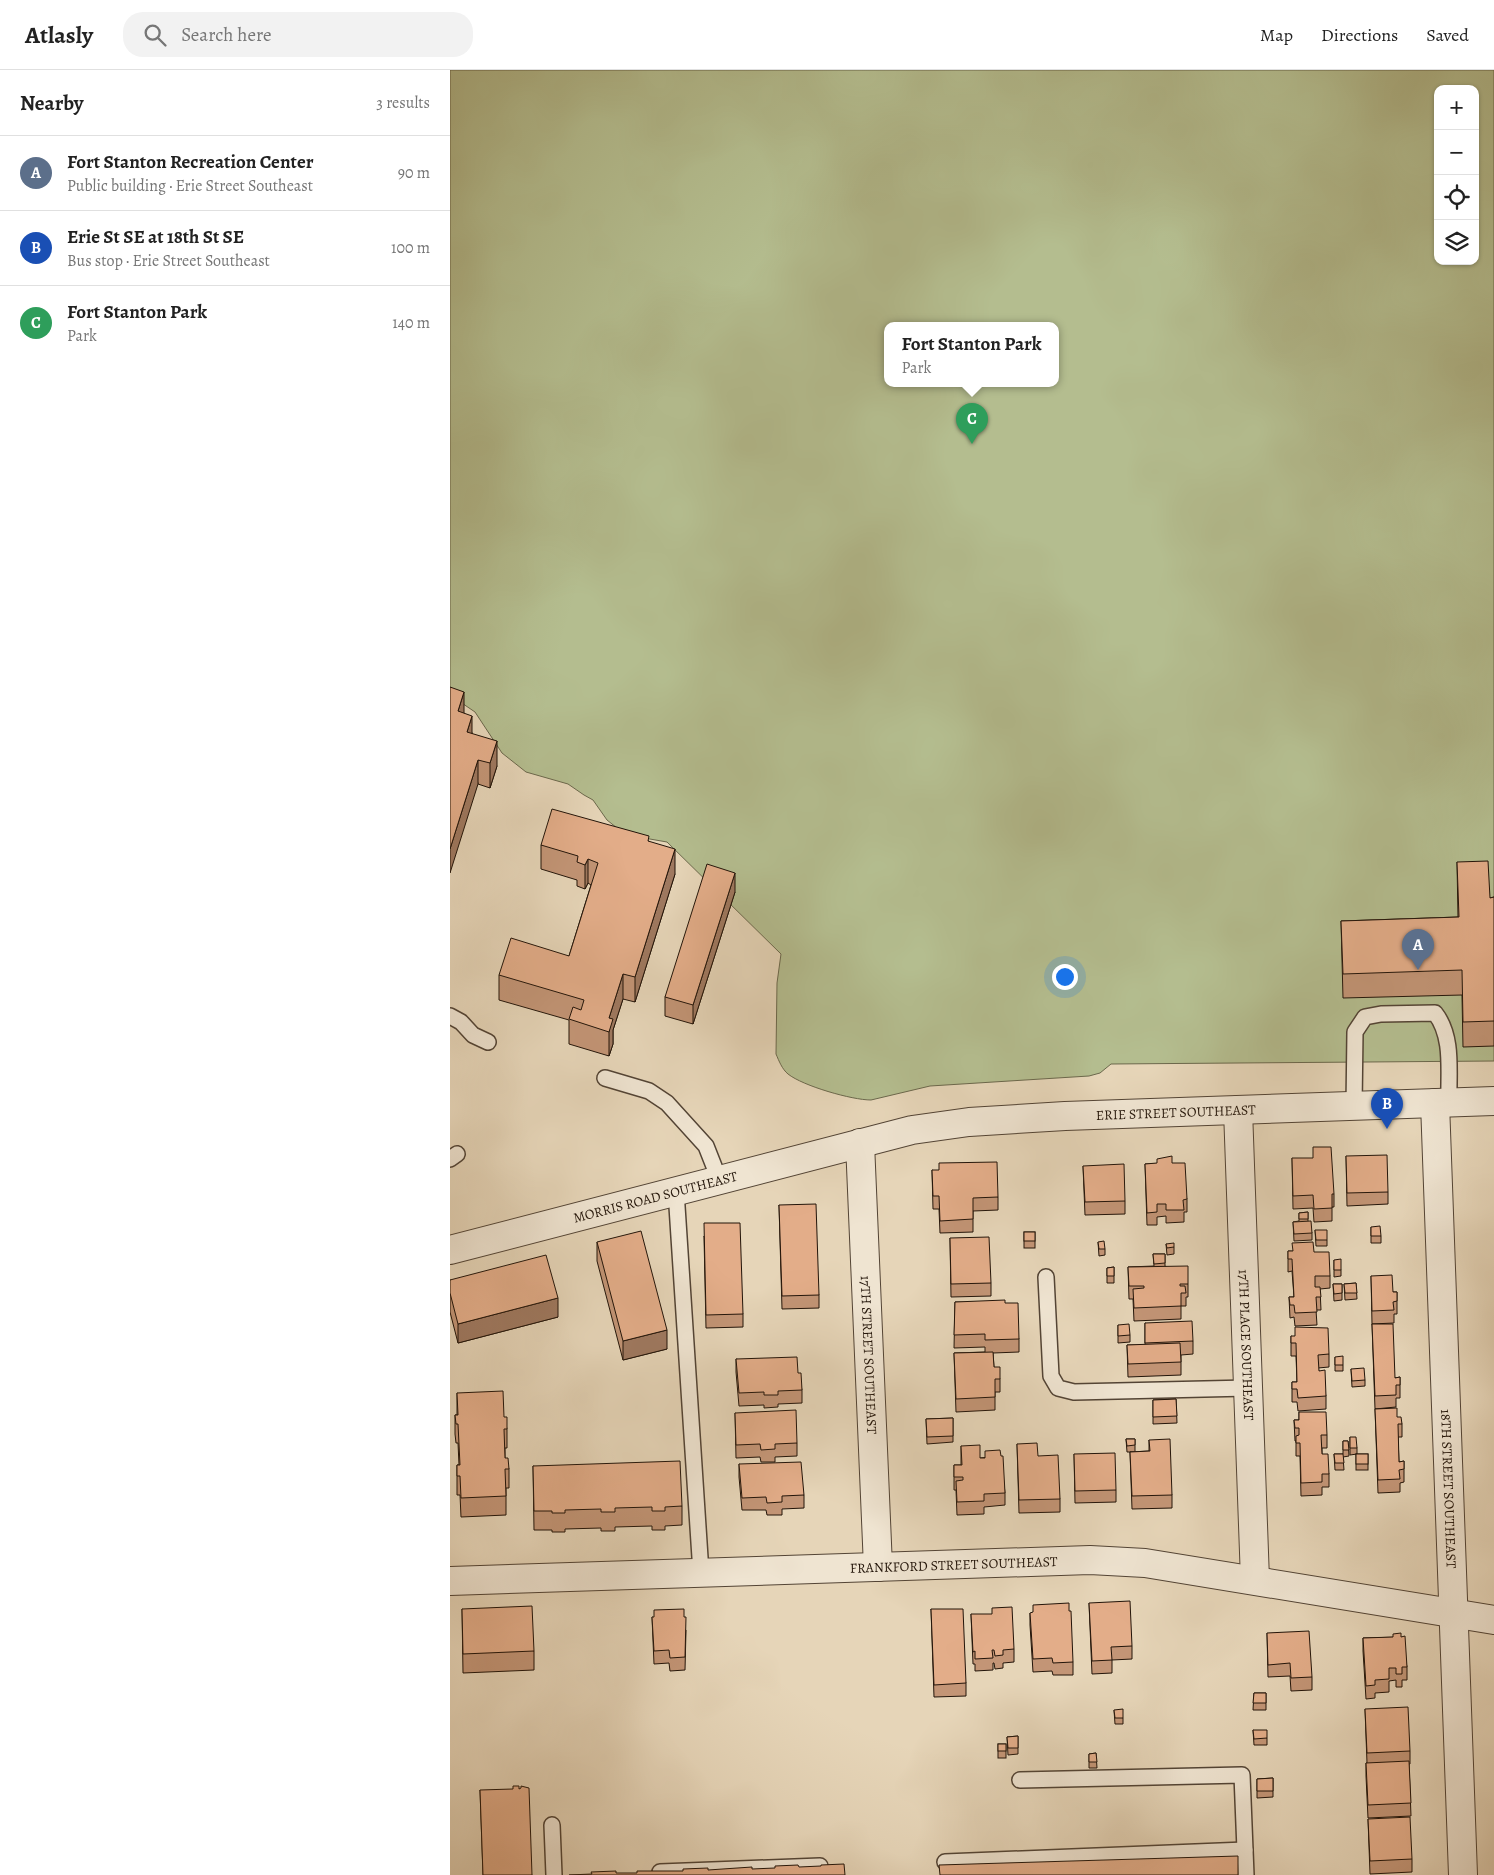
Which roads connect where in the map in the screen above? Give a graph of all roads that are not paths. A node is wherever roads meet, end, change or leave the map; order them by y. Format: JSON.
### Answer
{"nodes":[{"id":1,"x":450,"y":1016,"type":"edge"},
{"id":2,"x":488,"y":1042,"type":"dead end"},
{"id":3,"x":605,"y":1078,"type":"dead end"},
{"id":4,"x":1494,"y":1100,"type":"edge"},
{"id":5,"x":1442,"y":1102,"type":"junction"},
{"id":6,"x":1354,"y":1106,"type":"junction"},
{"id":7,"x":1238,"y":1110,"type":"junction"},
{"id":8,"x":860,"y":1143,"type":"junction"},
{"id":9,"x":720,"y":1179,"type":"junction"},
{"id":10,"x":676,"y":1191,"type":"junction"},
{"id":11,"x":450,"y":1250,"type":"edge"},
{"id":12,"x":1046,"y":1277,"type":"dead end"},
{"id":13,"x":1248,"y":1388,"type":"junction"},
{"id":14,"x":878,"y":1567,"type":"junction"},
{"id":15,"x":701,"y":1573,"type":"junction"},
{"id":16,"x":1255,"y":1580,"type":"junction"},
{"id":17,"x":450,"y":1581,"type":"edge"},
{"id":18,"x":1453,"y":1613,"type":"junction"},
{"id":19,"x":1494,"y":1620,"type":"edge"},
{"id":20,"x":1020,"y":1780,"type":"dead end"},
{"id":21,"x":552,"y":1825,"type":"dead end"},
{"id":22,"x":1245,"y":1850,"type":"junction"},
{"id":23,"x":945,"y":1862,"type":"dead end"},
{"id":24,"x":820,"y":1866,"type":"edge"},
{"id":25,"x":641,"y":1873,"type":"edge"},
{"id":26,"x":554,"y":1875,"type":"edge"},
{"id":27,"x":1246,"y":1875,"type":"edge"},
{"id":28,"x":1463,"y":1875,"type":"edge"}],
"edges":[{"from":1,"to":2,"type":"lane"},
{"from":3,"to":9,"type":"lane"},
{"from":4,"to":5,"type":"street","name":"ERIE STREET SOUTHEAST"},
{"from":5,"to":6,"type":"street","name":"ERIE STREET SOUTHEAST"},
{"from":5,"to":6,"type":"lane"},
{"from":5,"to":18,"type":"street","name":"18TH STREET SOUTHEAST"},
{"from":6,"to":7,"type":"street","name":"ERIE STREET SOUTHEAST"},
{"from":7,"to":8,"type":"street","name":"ERIE STREET SOUTHEAST"},
{"from":7,"to":13,"type":"street","name":"17TH PLACE SOUTHEAST"},
{"from":8,"to":9,"type":"street","name":"MORRIS ROAD SOUTHEAST"},
{"from":8,"to":14,"type":"street","name":"17TH STREET SOUTHEAST"},
{"from":9,"to":10,"type":"street","name":"MORRIS ROAD SOUTHEAST"},
{"from":10,"to":11,"type":"street","name":"MORRIS ROAD SOUTHEAST"},
{"from":10,"to":15,"type":"lane"},
{"from":12,"to":13,"type":"lane"},
{"from":13,"to":16,"type":"street","name":"17TH PLACE SOUTHEAST"},
{"from":14,"to":15,"type":"street","name":"FRANKFORD STREET SOUTHEAST"},
{"from":14,"to":16,"type":"street","name":"FRANKFORD STREET SOUTHEAST"},
{"from":15,"to":17,"type":"street","name":"FRANKFORD STREET SOUTHEAST"},
{"from":16,"to":18,"type":"street","name":"FRANKFORD STREET SOUTHEAST"},
{"from":18,"to":19,"type":"street"},
{"from":18,"to":28,"type":"street","name":"18TH STREET SOUTHEAST"},
{"from":20,"to":22,"type":"lane"},
{"from":21,"to":26,"type":"lane"},
{"from":22,"to":23,"type":"lane"},
{"from":22,"to":27,"type":"lane"},
{"from":24,"to":25,"type":"lane"}]}
